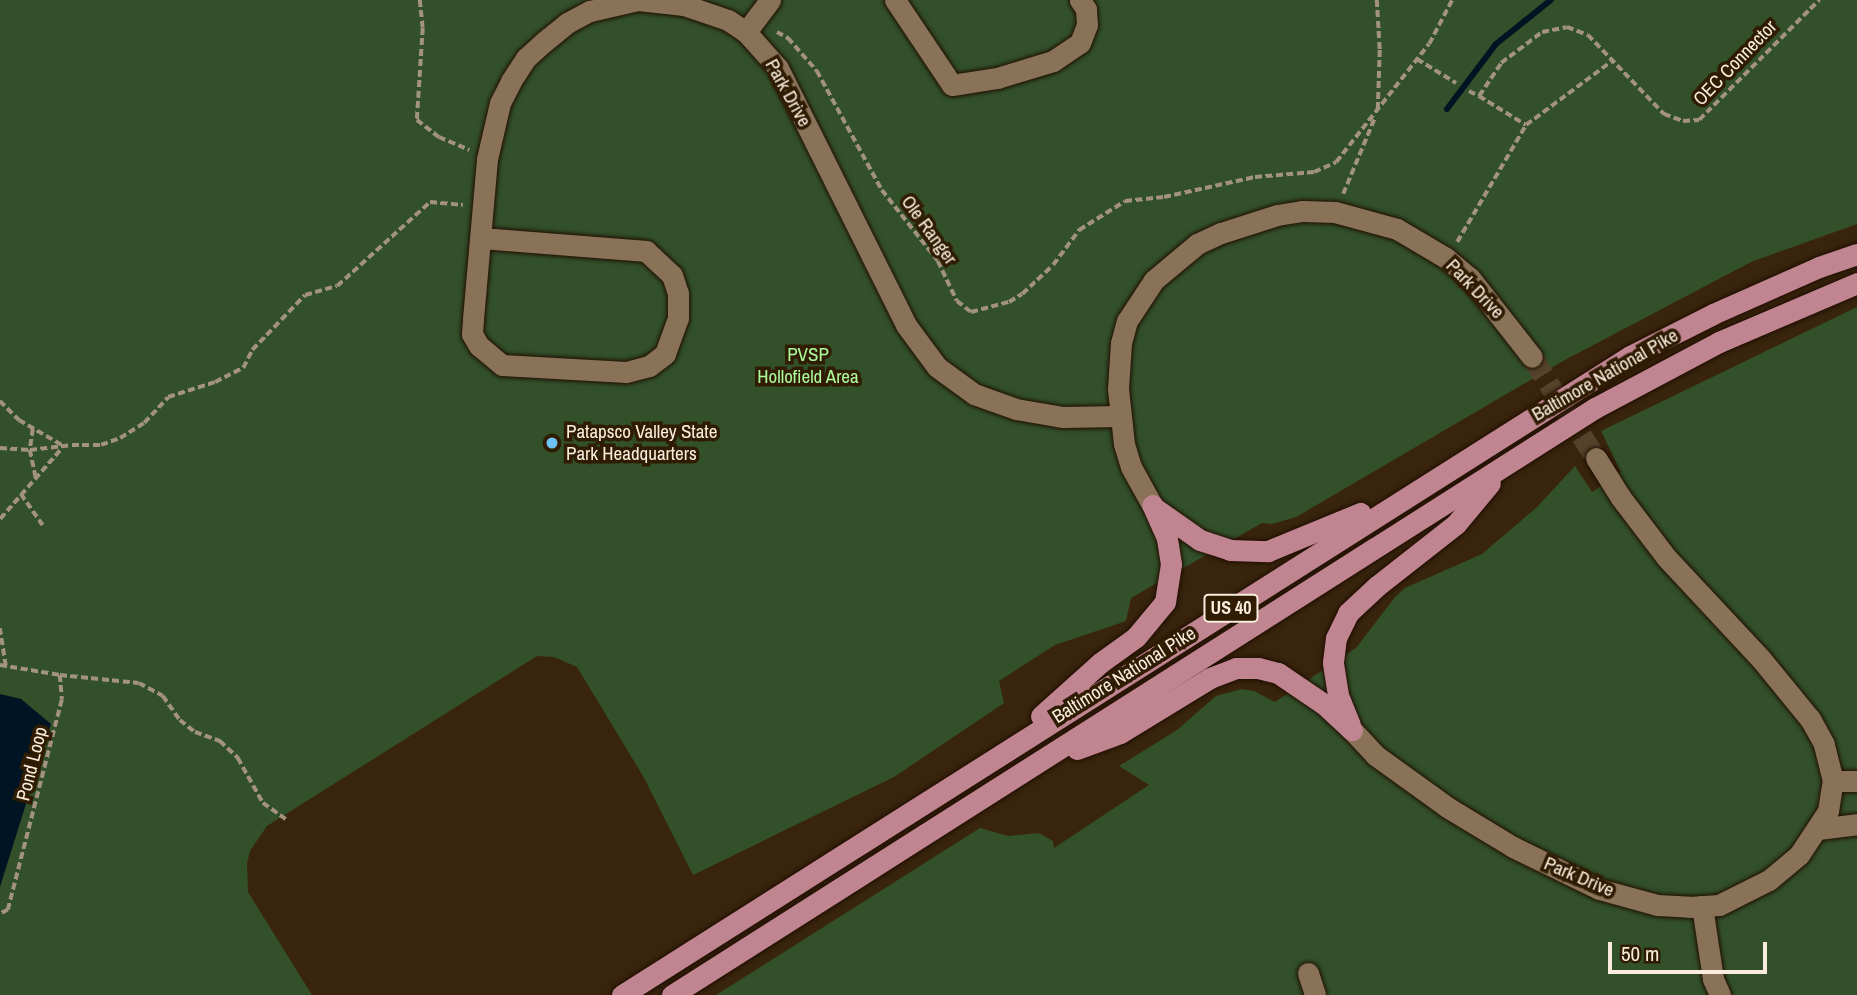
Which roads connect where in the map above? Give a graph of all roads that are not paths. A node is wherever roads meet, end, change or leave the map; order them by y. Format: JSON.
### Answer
{"nodes":[{"id":1,"x":770,"y":0,"type":"edge"},
{"id":2,"x":895,"y":0,"type":"edge"},
{"id":3,"x":1080,"y":0,"type":"edge"},
{"id":4,"x":586,"y":5,"type":"edge"},
{"id":5,"x":751,"y":26,"type":"junction"},
{"id":6,"x":481,"y":238,"type":"junction"},
{"id":7,"x":1857,"y":254,"type":"edge"},
{"id":8,"x":1857,"y":282,"type":"edge"},
{"id":9,"x":1532,"y":357,"type":"tunnel mouth"},
{"id":10,"x":1120,"y":416,"type":"junction"},
{"id":11,"x":1596,"y":458,"type":"tunnel mouth"},
{"id":12,"x":1504,"y":467,"type":"junction"},
{"id":13,"x":1423,"y":486,"type":"junction"},
{"id":14,"x":1152,"y":505,"type":"junction"},
{"id":15,"x":1352,"y":730,"type":"junction"},
{"id":16,"x":994,"y":758,"type":"junction"},
{"id":17,"x":1035,"y":764,"type":"junction"},
{"id":18,"x":1857,"y":780,"type":"edge"},
{"id":19,"x":1833,"y":782,"type":"junction"},
{"id":20,"x":1857,"y":824,"type":"edge"},
{"id":21,"x":1818,"y":830,"type":"junction"},
{"id":22,"x":1702,"y":906,"type":"junction"},
{"id":23,"x":1308,"y":974,"type":"dead end"},
{"id":24,"x":622,"y":995,"type":"edge"},
{"id":25,"x":672,"y":995,"type":"edge"},
{"id":26,"x":1315,"y":995,"type":"edge"},
{"id":27,"x":1720,"y":995,"type":"edge"}],
"edges":[{"from":1,"to":5,"type":"street"},
{"from":2,"to":3,"type":"street"},
{"from":4,"to":5,"type":"street","name":"Park Drive"},
{"from":4,"to":6,"type":"street","name":"Park Drive"},
{"from":5,"to":10,"type":"street","name":"Park Drive"},
{"from":6,"to":6,"type":"street","name":"Park Drive"},
{"from":7,"to":13,"type":"main road","name":"Baltimore National Pike","number":"US 40"},
{"from":8,"to":12,"type":"main road","name":"Baltimore National Pike","number":"US 40"},
{"from":9,"to":10,"type":"street","name":"Park Drive"},
{"from":10,"to":14,"type":"street","name":"Park Drive"},
{"from":11,"to":19,"type":"street","name":"Park Drive"},
{"from":12,"to":15,"type":"main road"},
{"from":12,"to":17,"type":"main road","name":"Baltimore National Pike","number":"US 40"},
{"from":13,"to":14,"type":"main road"},
{"from":13,"to":16,"type":"main road","name":"Baltimore National Pike","number":"US 40"},
{"from":14,"to":16,"type":"main road"},
{"from":15,"to":17,"type":"main road"},
{"from":15,"to":22,"type":"street","name":"Park Drive"},
{"from":16,"to":24,"type":"main road","name":"Baltimore National Pike","number":"US 40"},
{"from":17,"to":25,"type":"main road","name":"Baltimore National Pike","number":"US 40"},
{"from":18,"to":19,"type":"street"},
{"from":19,"to":21,"type":"street","name":"Park Drive"},
{"from":20,"to":21,"type":"street"},
{"from":21,"to":22,"type":"street","name":"Park Drive"},
{"from":22,"to":27,"type":"street"},
{"from":23,"to":26,"type":"street"}]}
